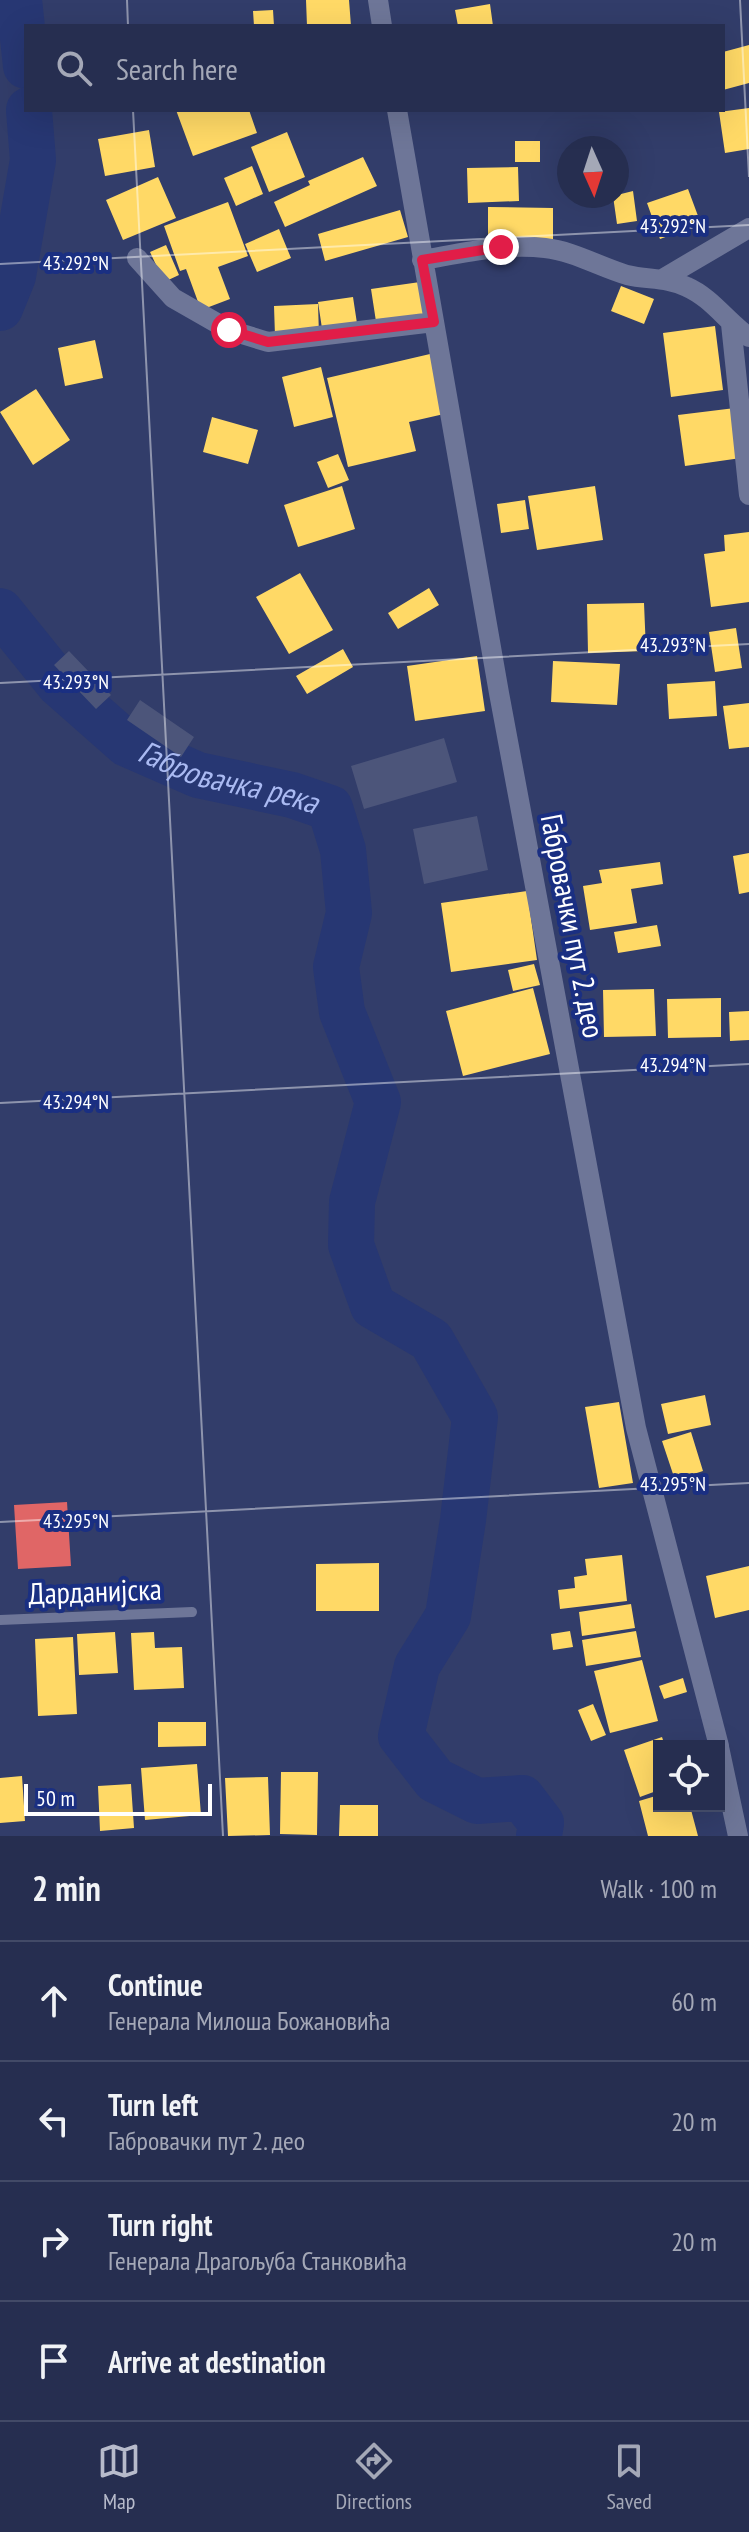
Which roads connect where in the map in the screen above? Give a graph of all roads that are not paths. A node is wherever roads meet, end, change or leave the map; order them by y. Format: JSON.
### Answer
{"nodes":[{"id":1,"x":378,"y":0,"type":"edge"},
{"id":2,"x":382,"y":24,"type":"edge"},
{"id":3,"x":397,"y":112,"type":"edge"},
{"id":4,"x":749,"y":228,"type":"edge"},
{"id":5,"x":137,"y":258,"type":"dead end"},
{"id":6,"x":422,"y":260,"type":"junction"},
{"id":7,"x":664,"y":278,"type":"junction"},
{"id":8,"x":434,"y":322,"type":"junction"},
{"id":9,"x":731,"y":324,"type":"junction"},
{"id":10,"x":749,"y":337,"type":"edge"},
{"id":11,"x":749,"y":495,"type":"edge"},
{"id":12,"x":192,"y":1612,"type":"dead end"},
{"id":13,"x":0,"y":1620,"type":"edge"},
{"id":14,"x":717,"y":1740,"type":"edge"},
{"id":15,"x":725,"y":1774,"type":"edge"},
{"id":16,"x":738,"y":1836,"type":"edge"}],
"edges":[{"from":1,"to":2,"type":"street"},
{"from":3,"to":6,"type":"street","name":"Габровачки пут 2. део"},
{"from":4,"to":7,"type":"street"},
{"from":5,"to":8,"type":"street"},
{"from":6,"to":7,"type":"street"},
{"from":6,"to":8,"type":"street","name":"Габровачки пут 2. део"},
{"from":7,"to":9,"type":"street"},
{"from":8,"to":14,"type":"street","name":"Габровачки пут 2. део"},
{"from":9,"to":10,"type":"street"},
{"from":9,"to":11,"type":"street"},
{"from":12,"to":13,"type":"lane","name":"Дарданијска"},
{"from":15,"to":16,"type":"street","name":"Габровачки пут 2. део"}]}
